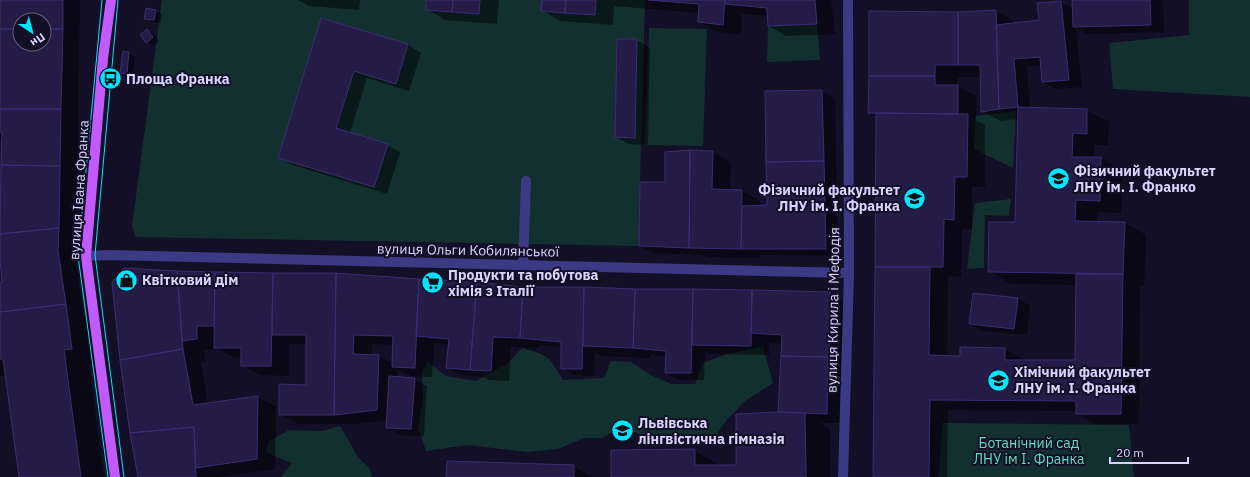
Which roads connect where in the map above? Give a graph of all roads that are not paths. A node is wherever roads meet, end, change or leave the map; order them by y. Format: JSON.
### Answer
{"nodes":[{"id":1,"x":111,"y":0,"type":"edge"},
{"id":2,"x":848,"y":0,"type":"edge"},
{"id":3,"x":526,"y":181,"type":"dead end"},
{"id":4,"x":86,"y":256,"type":"junction"},
{"id":5,"x":523,"y":265,"type":"junction"},
{"id":6,"x":849,"y":273,"type":"junction"},
{"id":7,"x":115,"y":477,"type":"edge"},
{"id":8,"x":843,"y":477,"type":"edge"}],
"edges":[{"from":1,"to":4,"type":"main road","name":"вулиця Івана Франка"},
{"from":2,"to":6,"type":"street","name":"вулиця Кирила і Мефодія"},
{"from":3,"to":5,"type":"street"},
{"from":4,"to":5,"type":"street","name":"вулиця Ольги Кобилянської"},
{"from":4,"to":7,"type":"main road","name":"вулиця Івана Франка"},
{"from":5,"to":6,"type":"street","name":"вулиця Ольги Кобилянської"},
{"from":6,"to":8,"type":"street","name":"вулиця Кирила і Мефодія"}]}
